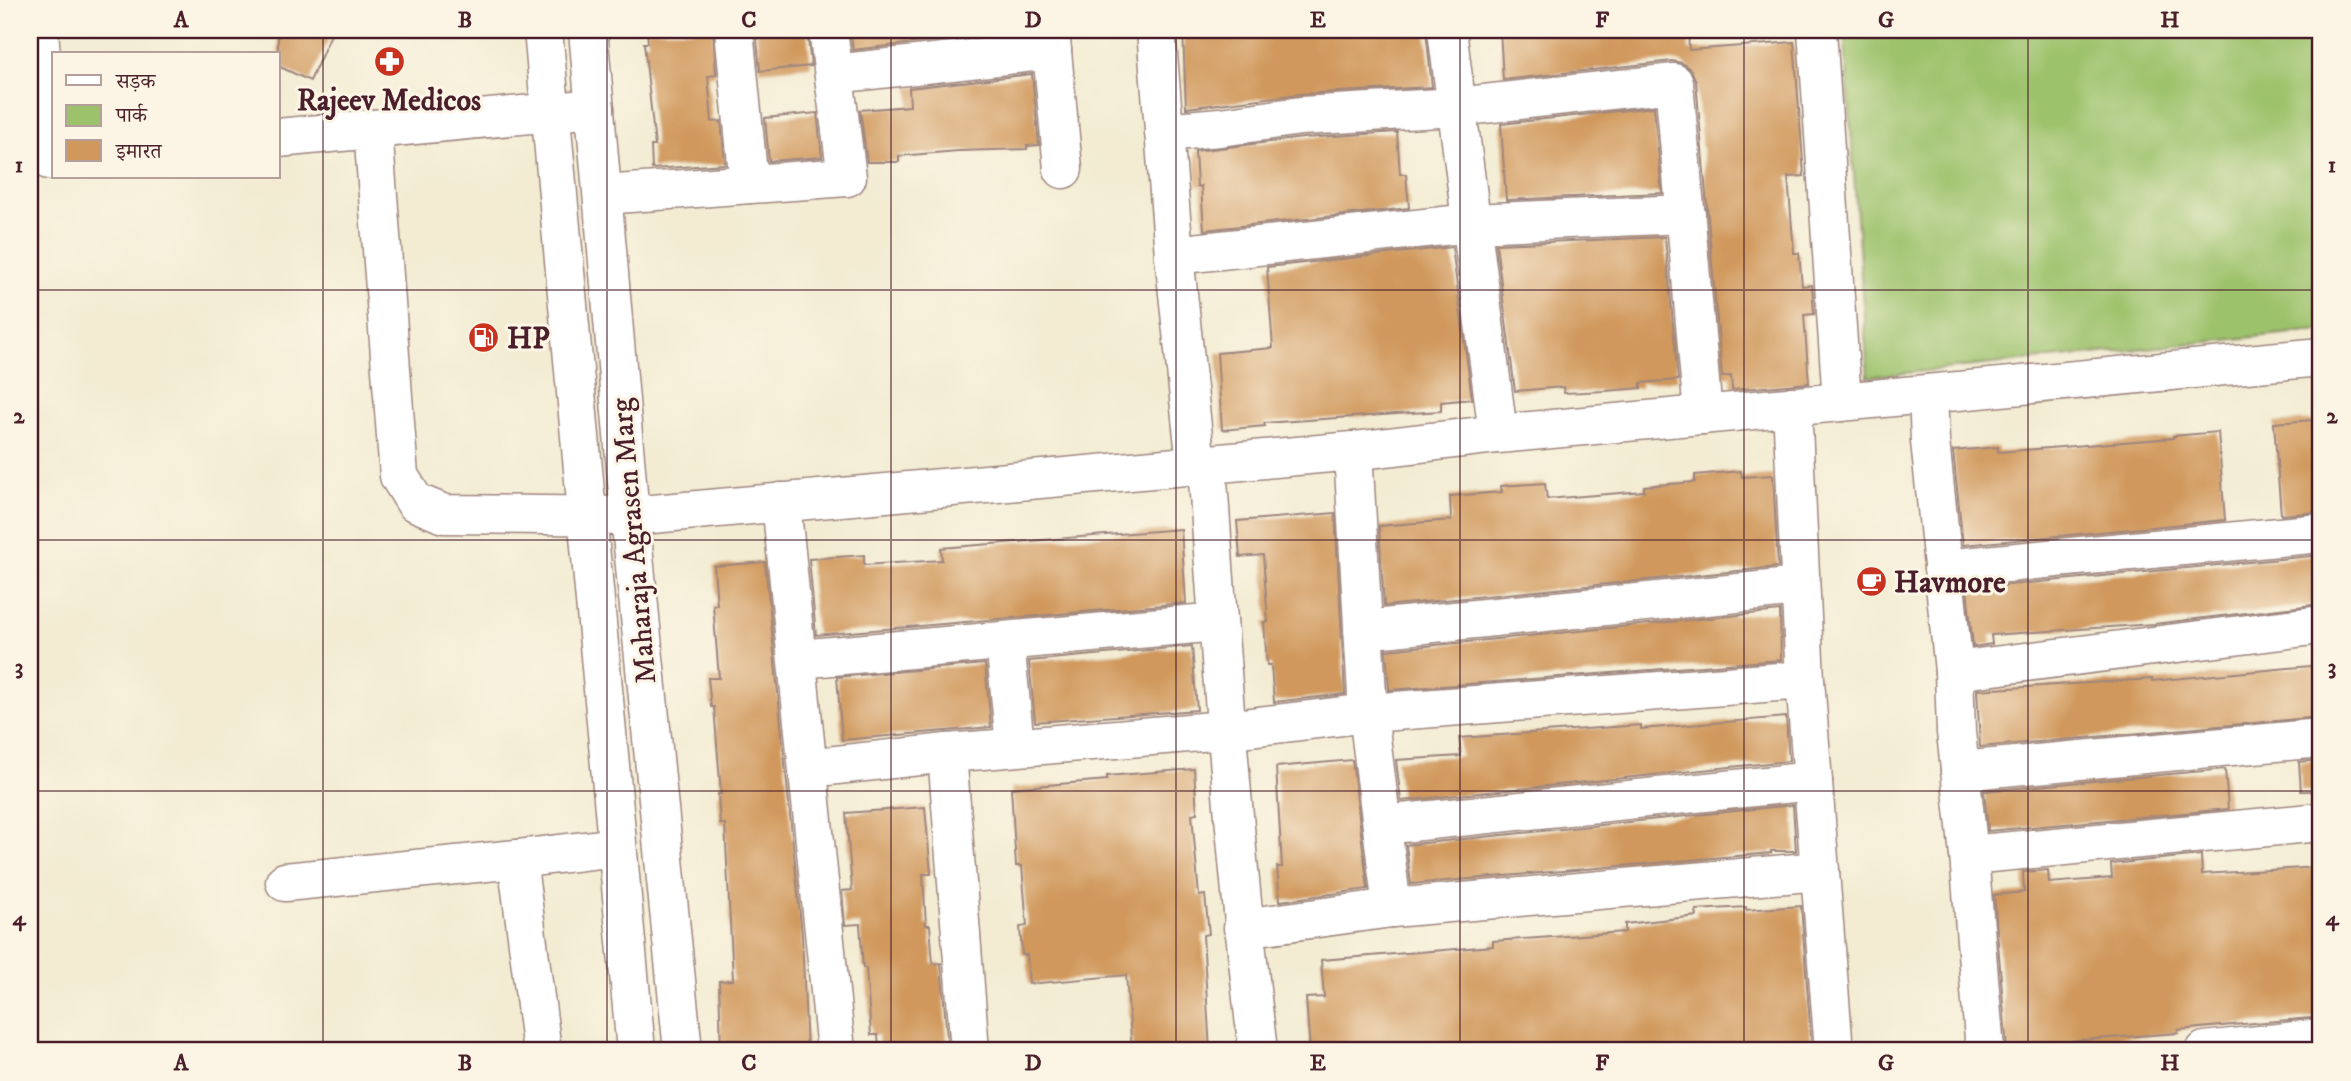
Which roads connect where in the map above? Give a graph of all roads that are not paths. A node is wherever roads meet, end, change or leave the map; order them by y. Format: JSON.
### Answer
{"nodes":[{"id":1,"x":39,"y":30,"type":"edge"},
{"id":2,"x":543,"y":30,"type":"edge"},
{"id":3,"x":588,"y":30,"type":"edge"},
{"id":4,"x":734,"y":30,"type":"edge"},
{"id":5,"x":828,"y":30,"type":"edge"},
{"id":6,"x":1156,"y":30,"type":"edge"},
{"id":7,"x":1447,"y":30,"type":"edge"},
{"id":8,"x":1817,"y":30,"type":"edge"},
{"id":9,"x":1051,"y":40,"type":"edge"},
{"id":10,"x":834,"y":74,"type":"junction"},
{"id":11,"x":1457,"y":107,"type":"junction"},
{"id":12,"x":595,"y":108,"type":"junction"},
{"id":13,"x":551,"y":112,"type":"junction"},
{"id":14,"x":373,"y":129,"type":"junction"},
{"id":15,"x":1164,"y":132,"type":"junction"},
{"id":16,"x":280,"y":138,"type":"edge"},
{"id":17,"x":44,"y":161,"type":"edge"},
{"id":18,"x":1063,"y":169,"type":"dead end"},
{"id":19,"x":749,"y":184,"type":"junction"},
{"id":20,"x":603,"y":195,"type":"junction"},
{"id":21,"x":1686,"y":214,"type":"junction"},
{"id":22,"x":1471,"y":223,"type":"junction"},
{"id":23,"x":1174,"y":255,"type":"junction"},
{"id":24,"x":2321,"y":357,"type":"edge"},
{"id":25,"x":1928,"y":394,"type":"junction"},
{"id":26,"x":1842,"y":402,"type":"junction"},
{"id":27,"x":1792,"y":406,"type":"junction"},
{"id":28,"x":1703,"y":415,"type":"junction"},
{"id":29,"x":1498,"y":434,"type":"junction"},
{"id":30,"x":1353,"y":451,"type":"junction"},
{"id":31,"x":1202,"y":464,"type":"junction"},
{"id":32,"x":781,"y":502,"type":"junction"},
{"id":33,"x":630,"y":516,"type":"junction"},
{"id":34,"x":587,"y":517,"type":"junction"},
{"id":35,"x":2321,"y":533,"type":"edge"},
{"id":36,"x":1943,"y":569,"type":"junction"},
{"id":37,"x":1800,"y":587,"type":"junction"},
{"id":38,"x":1218,"y":622,"type":"junction"},
{"id":39,"x":2321,"y":625,"type":"edge"},
{"id":40,"x":1363,"y":630,"type":"junction"},
{"id":41,"x":1005,"y":641,"type":"junction"},
{"id":42,"x":798,"y":659,"type":"junction"},
{"id":43,"x":1954,"y":671,"type":"junction"},
{"id":44,"x":1805,"y":680,"type":"junction"},
{"id":45,"x":1368,"y":713,"type":"junction"},
{"id":46,"x":1225,"y":730,"type":"junction"},
{"id":47,"x":2321,"y":738,"type":"edge"},
{"id":48,"x":1015,"y":747,"type":"junction"},
{"id":49,"x":947,"y":753,"type":"junction"},
{"id":50,"x":809,"y":768,"type":"junction"},
{"id":51,"x":1960,"y":771,"type":"junction"},
{"id":52,"x":1813,"y":781,"type":"junction"},
{"id":53,"x":2321,"y":822,"type":"edge"},
{"id":54,"x":1382,"y":825,"type":"junction"},
{"id":55,"x":617,"y":847,"type":"junction"},
{"id":56,"x":1969,"y":855,"type":"junction"},
{"id":57,"x":517,"y":859,"type":"junction"},
{"id":58,"x":1820,"y":871,"type":"junction"},
{"id":59,"x":285,"y":882,"type":"dead end"},
{"id":60,"x":1392,"y":908,"type":"junction"},
{"id":61,"x":1243,"y":928,"type":"junction"},
{"id":62,"x":2321,"y":1038,"type":"edge"},
{"id":63,"x":542,"y":1051,"type":"edge"},
{"id":64,"x":636,"y":1051,"type":"edge"},
{"id":65,"x":682,"y":1051,"type":"edge"},
{"id":66,"x":835,"y":1051,"type":"edge"},
{"id":67,"x":970,"y":1051,"type":"edge"},
{"id":68,"x":1258,"y":1051,"type":"edge"},
{"id":69,"x":1834,"y":1051,"type":"edge"},
{"id":70,"x":1985,"y":1051,"type":"edge"},
{"id":71,"x":2205,"y":1051,"type":"edge"}],
"edges":[{"from":1,"to":17,"type":"street"},
{"from":2,"to":13,"type":"street","name":"Maharaja Agrasen Marg"},
{"from":3,"to":12,"type":"street","name":"Maharaja Agrasen Marg"},
{"from":4,"to":19,"type":"street"},
{"from":5,"to":10,"type":"street"},
{"from":6,"to":15,"type":"street"},
{"from":7,"to":11,"type":"street"},
{"from":8,"to":26,"type":"street"},
{"from":9,"to":10,"type":"street"},
{"from":9,"to":18,"type":"street"},
{"from":10,"to":19,"type":"street"},
{"from":11,"to":15,"type":"street"},
{"from":11,"to":21,"type":"street"},
{"from":11,"to":22,"type":"street"},
{"from":12,"to":13,"type":"street"},
{"from":12,"to":20,"type":"street","name":"Maharaja Agrasen Marg"},
{"from":13,"to":14,"type":"street"},
{"from":13,"to":34,"type":"street","name":"Maharaja Agrasen Marg"},
{"from":14,"to":16,"type":"street"},
{"from":14,"to":34,"type":"street"},
{"from":15,"to":23,"type":"street"},
{"from":19,"to":20,"type":"street"},
{"from":20,"to":33,"type":"street","name":"Maharaja Agrasen Marg"},
{"from":21,"to":22,"type":"street"},
{"from":21,"to":28,"type":"street"},
{"from":22,"to":23,"type":"street"},
{"from":22,"to":29,"type":"street"},
{"from":23,"to":31,"type":"street"},
{"from":24,"to":25,"type":"street"},
{"from":25,"to":26,"type":"street"},
{"from":25,"to":36,"type":"street"},
{"from":26,"to":27,"type":"street"},
{"from":27,"to":28,"type":"street"},
{"from":27,"to":37,"type":"street"},
{"from":28,"to":29,"type":"street"},
{"from":29,"to":30,"type":"street"},
{"from":30,"to":31,"type":"street"},
{"from":30,"to":40,"type":"street"},
{"from":31,"to":32,"type":"street"},
{"from":31,"to":38,"type":"street"},
{"from":32,"to":33,"type":"street"},
{"from":32,"to":42,"type":"street"},
{"from":33,"to":34,"type":"street"},
{"from":33,"to":65,"type":"street","name":"Maharaja Agrasen Marg"},
{"from":34,"to":55,"type":"street","name":"Maharaja Agrasen Marg"},
{"from":35,"to":36,"type":"street"},
{"from":36,"to":43,"type":"street"},
{"from":37,"to":40,"type":"street"},
{"from":37,"to":44,"type":"street"},
{"from":38,"to":41,"type":"street"},
{"from":38,"to":46,"type":"street"},
{"from":39,"to":43,"type":"street"},
{"from":40,"to":45,"type":"street"},
{"from":41,"to":42,"type":"street"},
{"from":41,"to":48,"type":"street"},
{"from":42,"to":50,"type":"street"},
{"from":43,"to":51,"type":"street"},
{"from":44,"to":45,"type":"street"},
{"from":44,"to":52,"type":"street"},
{"from":45,"to":46,"type":"street"},
{"from":45,"to":54,"type":"street"},
{"from":46,"to":48,"type":"street"},
{"from":46,"to":61,"type":"street"},
{"from":47,"to":51,"type":"street"},
{"from":48,"to":49,"type":"street"},
{"from":49,"to":50,"type":"street"},
{"from":49,"to":67,"type":"street"},
{"from":50,"to":66,"type":"street"},
{"from":51,"to":56,"type":"street"},
{"from":52,"to":54,"type":"street"},
{"from":52,"to":58,"type":"street"},
{"from":53,"to":56,"type":"street"},
{"from":54,"to":60,"type":"street"},
{"from":55,"to":57,"type":"street"},
{"from":55,"to":64,"type":"street","name":"Maharaja Agrasen Marg"},
{"from":56,"to":70,"type":"street"},
{"from":57,"to":59,"type":"street"},
{"from":57,"to":63,"type":"street"},
{"from":58,"to":60,"type":"street"},
{"from":58,"to":69,"type":"street"},
{"from":60,"to":61,"type":"street"},
{"from":61,"to":68,"type":"street"},
{"from":62,"to":71,"type":"street"}]}
